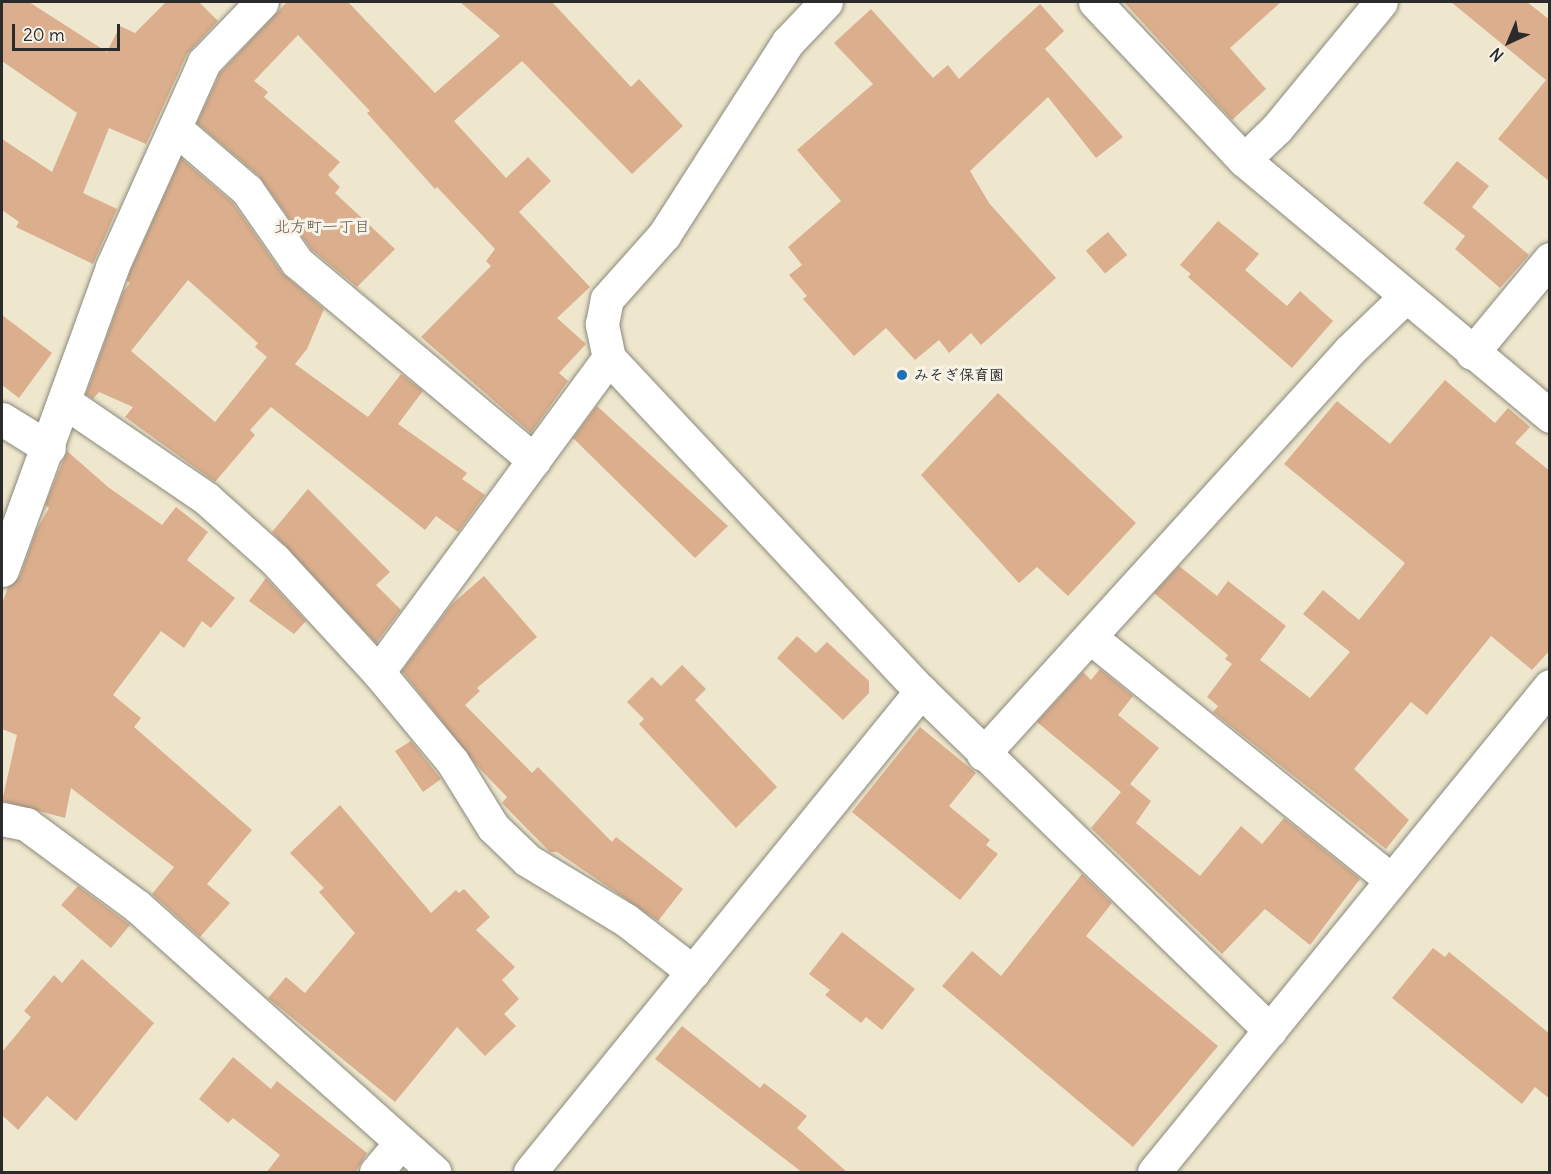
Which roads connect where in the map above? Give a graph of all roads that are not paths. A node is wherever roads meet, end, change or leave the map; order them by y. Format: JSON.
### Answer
{"nodes":[{"id":1,"x":262,"y":2,"type":"edge"},
{"id":2,"x":826,"y":2,"type":"edge"},
{"id":3,"x":1095,"y":2,"type":"edge"},
{"id":4,"x":1381,"y":2,"type":"edge"},
{"id":5,"x":176,"y":129,"type":"junction"},
{"id":6,"x":1244,"y":160,"type":"junction"},
{"id":7,"x":1550,"y":259,"type":"edge"},
{"id":8,"x":1404,"y":298,"type":"junction"},
{"id":9,"x":1473,"y":353,"type":"junction"},
{"id":10,"x":609,"y":358,"type":"junction"},
{"id":11,"x":65,"y":402,"type":"junction"},
{"id":12,"x":1550,"y":416,"type":"edge"},
{"id":13,"x":2,"y":418,"type":"edge"},
{"id":14,"x":48,"y":448,"type":"junction"},
{"id":15,"x":534,"y":460,"type":"junction"},
{"id":16,"x":2,"y":570,"type":"edge"},
{"id":17,"x":1090,"y":637,"type":"junction"},
{"id":18,"x":378,"y":672,"type":"junction"},
{"id":19,"x":1550,"y":686,"type":"edge"},
{"id":20,"x":921,"y":691,"type":"junction"},
{"id":21,"x":983,"y":754,"type":"junction"},
{"id":22,"x":2,"y":819,"type":"edge"},
{"id":23,"x":1391,"y":880,"type":"junction"},
{"id":24,"x":693,"y":972,"type":"junction"},
{"id":25,"x":1270,"y":1030,"type":"junction"},
{"id":26,"x":400,"y":1143,"type":"junction"},
{"id":27,"x":376,"y":1173,"type":"edge"},
{"id":28,"x":435,"y":1173,"type":"edge"},
{"id":29,"x":530,"y":1173,"type":"edge"},
{"id":30,"x":1154,"y":1173,"type":"edge"}],
"edges":[{"from":1,"to":5,"type":"street"},
{"from":2,"to":10,"type":"street"},
{"from":3,"to":6,"type":"street"},
{"from":4,"to":6,"type":"street"},
{"from":5,"to":11,"type":"street"},
{"from":5,"to":15,"type":"street"},
{"from":6,"to":8,"type":"street"},
{"from":7,"to":9,"type":"street"},
{"from":8,"to":9,"type":"street"},
{"from":8,"to":17,"type":"street"},
{"from":9,"to":12,"type":"street"},
{"from":10,"to":15,"type":"street"},
{"from":10,"to":20,"type":"street"},
{"from":11,"to":14,"type":"street"},
{"from":11,"to":18,"type":"street"},
{"from":13,"to":14,"type":"street"},
{"from":14,"to":16,"type":"street"},
{"from":15,"to":18,"type":"street"},
{"from":17,"to":21,"type":"street"},
{"from":17,"to":23,"type":"street"},
{"from":18,"to":24,"type":"street"},
{"from":19,"to":23,"type":"street"},
{"from":20,"to":21,"type":"street"},
{"from":20,"to":24,"type":"street"},
{"from":21,"to":25,"type":"street"},
{"from":22,"to":26,"type":"street"},
{"from":23,"to":25,"type":"street"},
{"from":24,"to":29,"type":"street"},
{"from":25,"to":30,"type":"street"},
{"from":26,"to":27,"type":"street"},
{"from":26,"to":28,"type":"street"}]}
